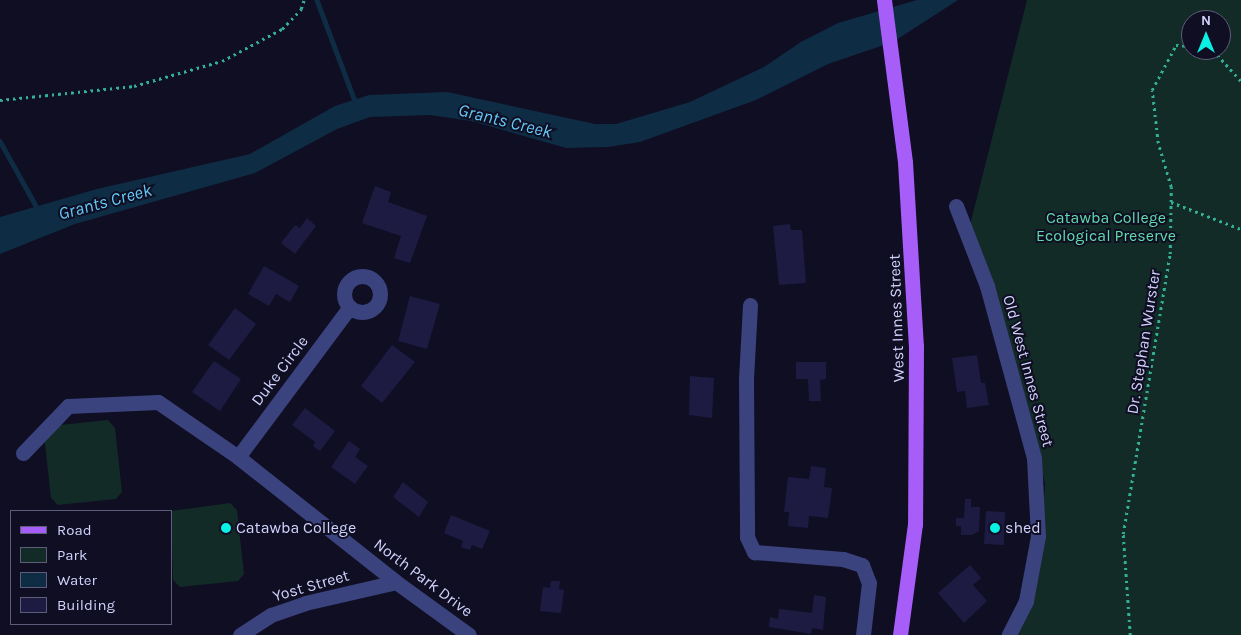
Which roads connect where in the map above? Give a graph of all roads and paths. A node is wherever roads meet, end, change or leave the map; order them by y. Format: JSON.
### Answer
{"nodes":[{"id":1,"x":304,"y":0,"type":"edge"},
{"id":2,"x":884,"y":0,"type":"edge"},
{"id":3,"x":1181,"y":45,"type":"edge"},
{"id":4,"x":1221,"y":60,"type":"edge"},
{"id":5,"x":1241,"y":81,"type":"edge"},
{"id":6,"x":0,"y":100,"type":"edge"},
{"id":7,"x":1171,"y":202,"type":"junction"},
{"id":8,"x":956,"y":206,"type":"dead end"},
{"id":9,"x":1241,"y":229,"type":"edge"},
{"id":10,"x":750,"y":305,"type":"dead end"},
{"id":11,"x":350,"y":307,"type":"dead end"},
{"id":12,"x":23,"y":452,"type":"dead end"},
{"id":13,"x":238,"y":457,"type":"junction"},
{"id":14,"x":396,"y":582,"type":"junction"},
{"id":15,"x":240,"y":635,"type":"edge"},
{"id":16,"x":469,"y":635,"type":"edge"},
{"id":17,"x":863,"y":635,"type":"edge"},
{"id":18,"x":900,"y":635,"type":"edge"},
{"id":19,"x":1009,"y":635,"type":"edge"},
{"id":20,"x":1130,"y":635,"type":"edge"}],
"edges":[{"from":1,"to":6,"type":"path"},
{"from":2,"to":18,"type":"main road","name":"West Innes Street"},
{"from":3,"to":7,"type":"path","name":"Dr. Stephan Wurster"},
{"from":4,"to":5,"type":"path"},
{"from":7,"to":9,"type":"path"},
{"from":7,"to":20,"type":"path","name":"Dr. Stephan Wurster"},
{"from":8,"to":19,"type":"street","name":"Old West Innes Street"},
{"from":10,"to":17,"type":"street"},
{"from":11,"to":13,"type":"street","name":"Duke Circle"},
{"from":12,"to":13,"type":"street","name":"North Park Drive"},
{"from":13,"to":14,"type":"street","name":"North Park Drive"},
{"from":14,"to":15,"type":"street","name":"Yost Street"},
{"from":14,"to":16,"type":"street","name":"North Park Drive"}]}
